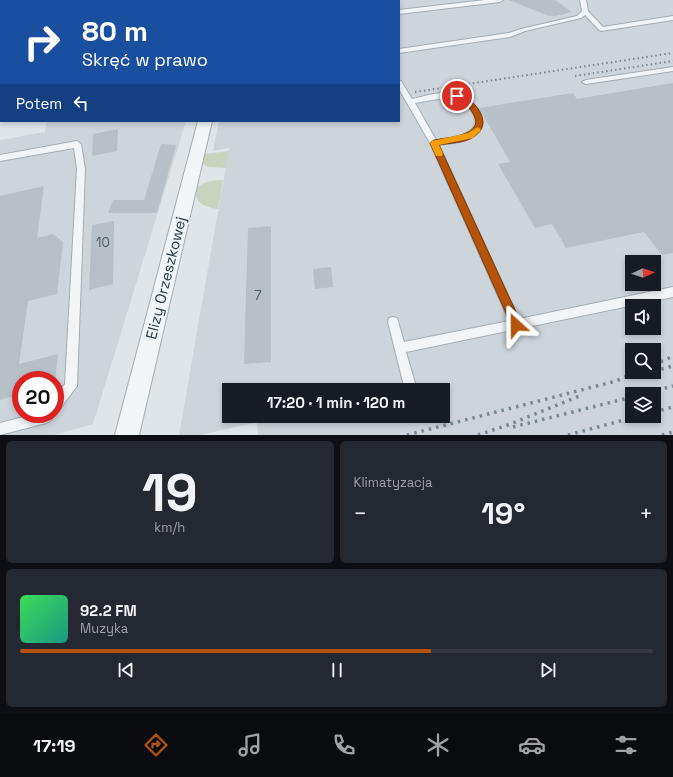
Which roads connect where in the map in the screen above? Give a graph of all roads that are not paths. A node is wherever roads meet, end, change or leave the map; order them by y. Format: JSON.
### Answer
{"nodes":[{"id":1,"x":500,"y":0,"type":"edge"},
{"id":2,"x":583,"y":0,"type":"edge"},
{"id":3,"x":585,"y":11,"type":"junction"},
{"id":4,"x":400,"y":12,"type":"edge"},
{"id":5,"x":673,"y":18,"type":"edge"},
{"id":6,"x":400,"y":50,"type":"edge"},
{"id":7,"x":673,"y":69,"type":"edge"},
{"id":8,"x":586,"y":82,"type":"dead end"},
{"id":9,"x":400,"y":85,"type":"edge"},
{"id":10,"x":410,"y":102,"type":"junction"},
{"id":11,"x":205,"y":122,"type":"edge"},
{"id":12,"x":434,"y":143,"type":"junction"},
{"id":13,"x":0,"y":158,"type":"edge"},
{"id":14,"x":673,"y":292,"type":"edge"},
{"id":15,"x":392,"y":322,"type":"dead end"},
{"id":16,"x":516,"y":325,"type":"junction"},
{"id":17,"x":400,"y":348,"type":"junction"},
{"id":18,"x":408,"y":383,"type":"edge"},
{"id":19,"x":64,"y":395,"type":"edge"},
{"id":20,"x":23,"y":423,"type":"edge"},
{"id":21,"x":0,"y":429,"type":"edge"},
{"id":22,"x":127,"y":435,"type":"edge"}],
"edges":[{"from":1,"to":4,"type":"lane"},
{"from":2,"to":3,"type":"lane"},
{"from":3,"to":5,"type":"lane"},
{"from":3,"to":6,"type":"lane"},
{"from":7,"to":8,"type":"lane"},
{"from":9,"to":10,"type":"lane"},
{"from":10,"to":12,"type":"lane"},
{"from":10,"to":12,"type":"lane"},
{"from":11,"to":22,"type":"street","name":"Elizy Orzeszkowej"},
{"from":12,"to":16,"type":"lane"},
{"from":13,"to":19,"type":"lane"},
{"from":14,"to":16,"type":"lane"},
{"from":15,"to":17,"type":"lane"},
{"from":16,"to":17,"type":"lane"},
{"from":17,"to":18,"type":"lane"},
{"from":20,"to":21,"type":"lane"}]}
